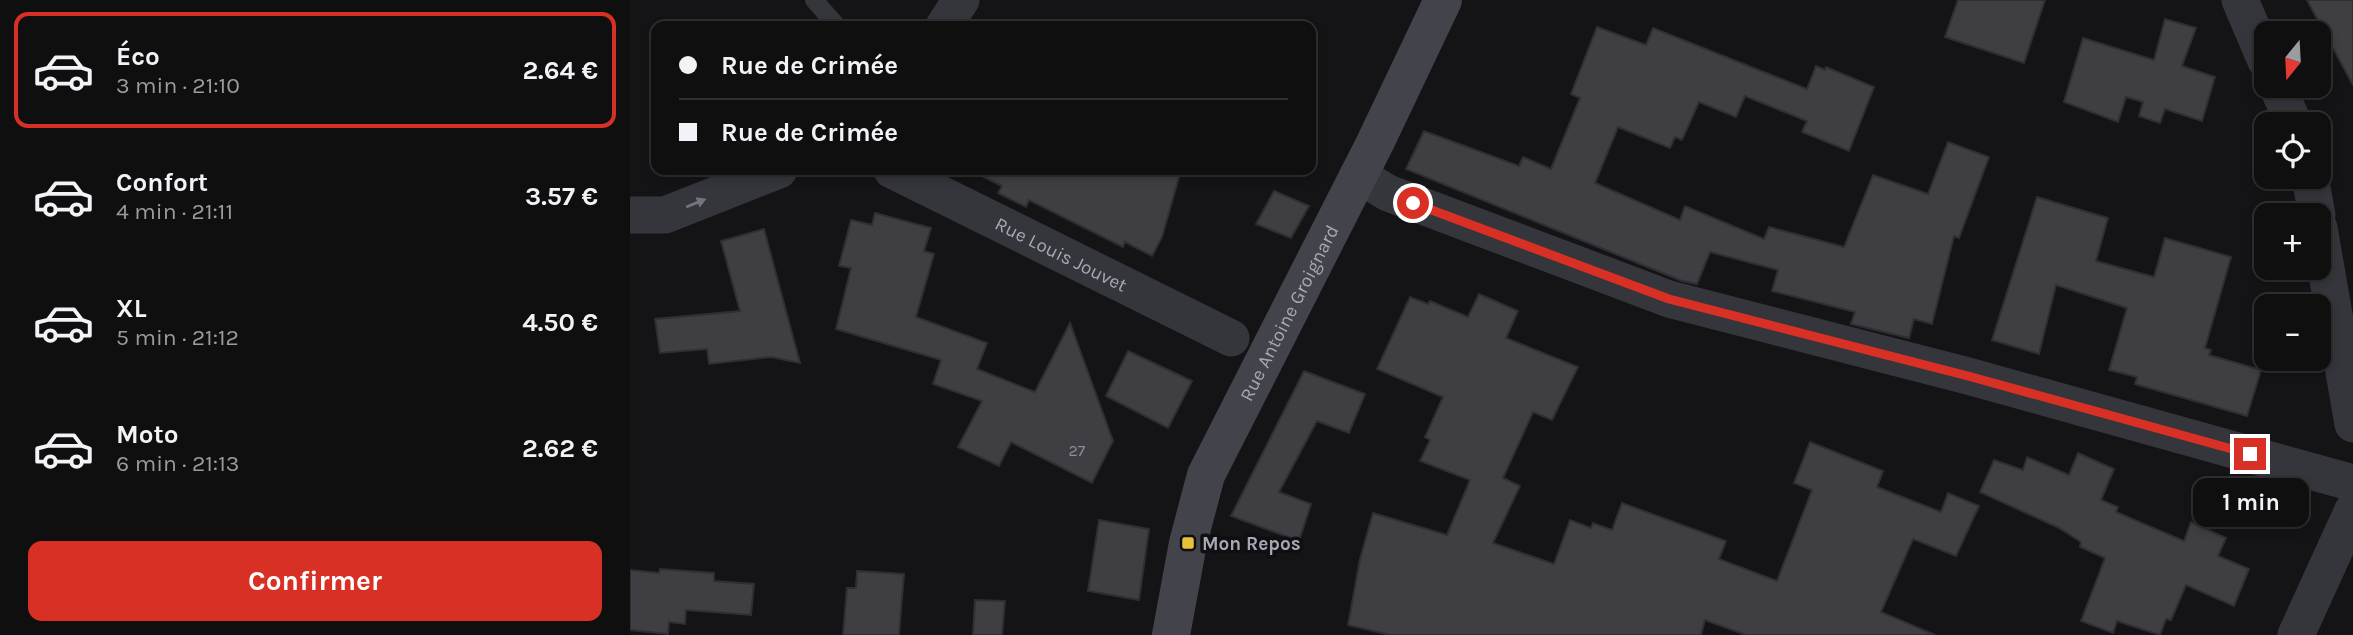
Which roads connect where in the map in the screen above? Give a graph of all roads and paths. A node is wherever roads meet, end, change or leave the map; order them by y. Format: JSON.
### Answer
{"nodes":[{"id":1,"x":814,"y":0,"type":"edge"},
{"id":2,"x":961,"y":0,"type":"edge"},
{"id":3,"x":1443,"y":0,"type":"edge"},
{"id":4,"x":2240,"y":0,"type":"edge"},
{"id":5,"x":833,"y":21,"type":"edge"},
{"id":6,"x":947,"y":21,"type":"edge"},
{"id":7,"x":2254,"y":33,"type":"edge"},
{"id":8,"x":766,"y":175,"type":"edge"},
{"id":9,"x":902,"y":175,"type":"edge"},
{"id":10,"x":1358,"y":175,"type":"junction"},
{"id":11,"x":630,"y":215,"type":"edge"},
{"id":12,"x":2328,"y":280,"type":"edge"},
{"id":13,"x":1231,"y":338,"type":"dead end"},
{"id":14,"x":2353,"y":424,"type":"edge"},
{"id":15,"x":2353,"y":483,"type":"edge"},
{"id":16,"x":2353,"y":510,"type":"edge"},
{"id":17,"x":1171,"y":635,"type":"edge"},
{"id":18,"x":2296,"y":635,"type":"edge"}],
"edges":[{"from":1,"to":5,"type":"lane"},
{"from":2,"to":6,"type":"street"},
{"from":3,"to":10,"type":"main road","name":"Rue Antoine Groignard"},
{"from":4,"to":7,"type":"street"},
{"from":11,"to":8,"type":"street","one_way":true},
{"from":9,"to":13,"type":"street","name":"Rue Louis Jouvet"},
{"from":10,"to":15,"type":"street"},
{"from":10,"to":17,"type":"main road","name":"Rue Antoine Groignard"},
{"from":12,"to":14,"type":"street"},
{"from":16,"to":18,"type":"street"}]}
